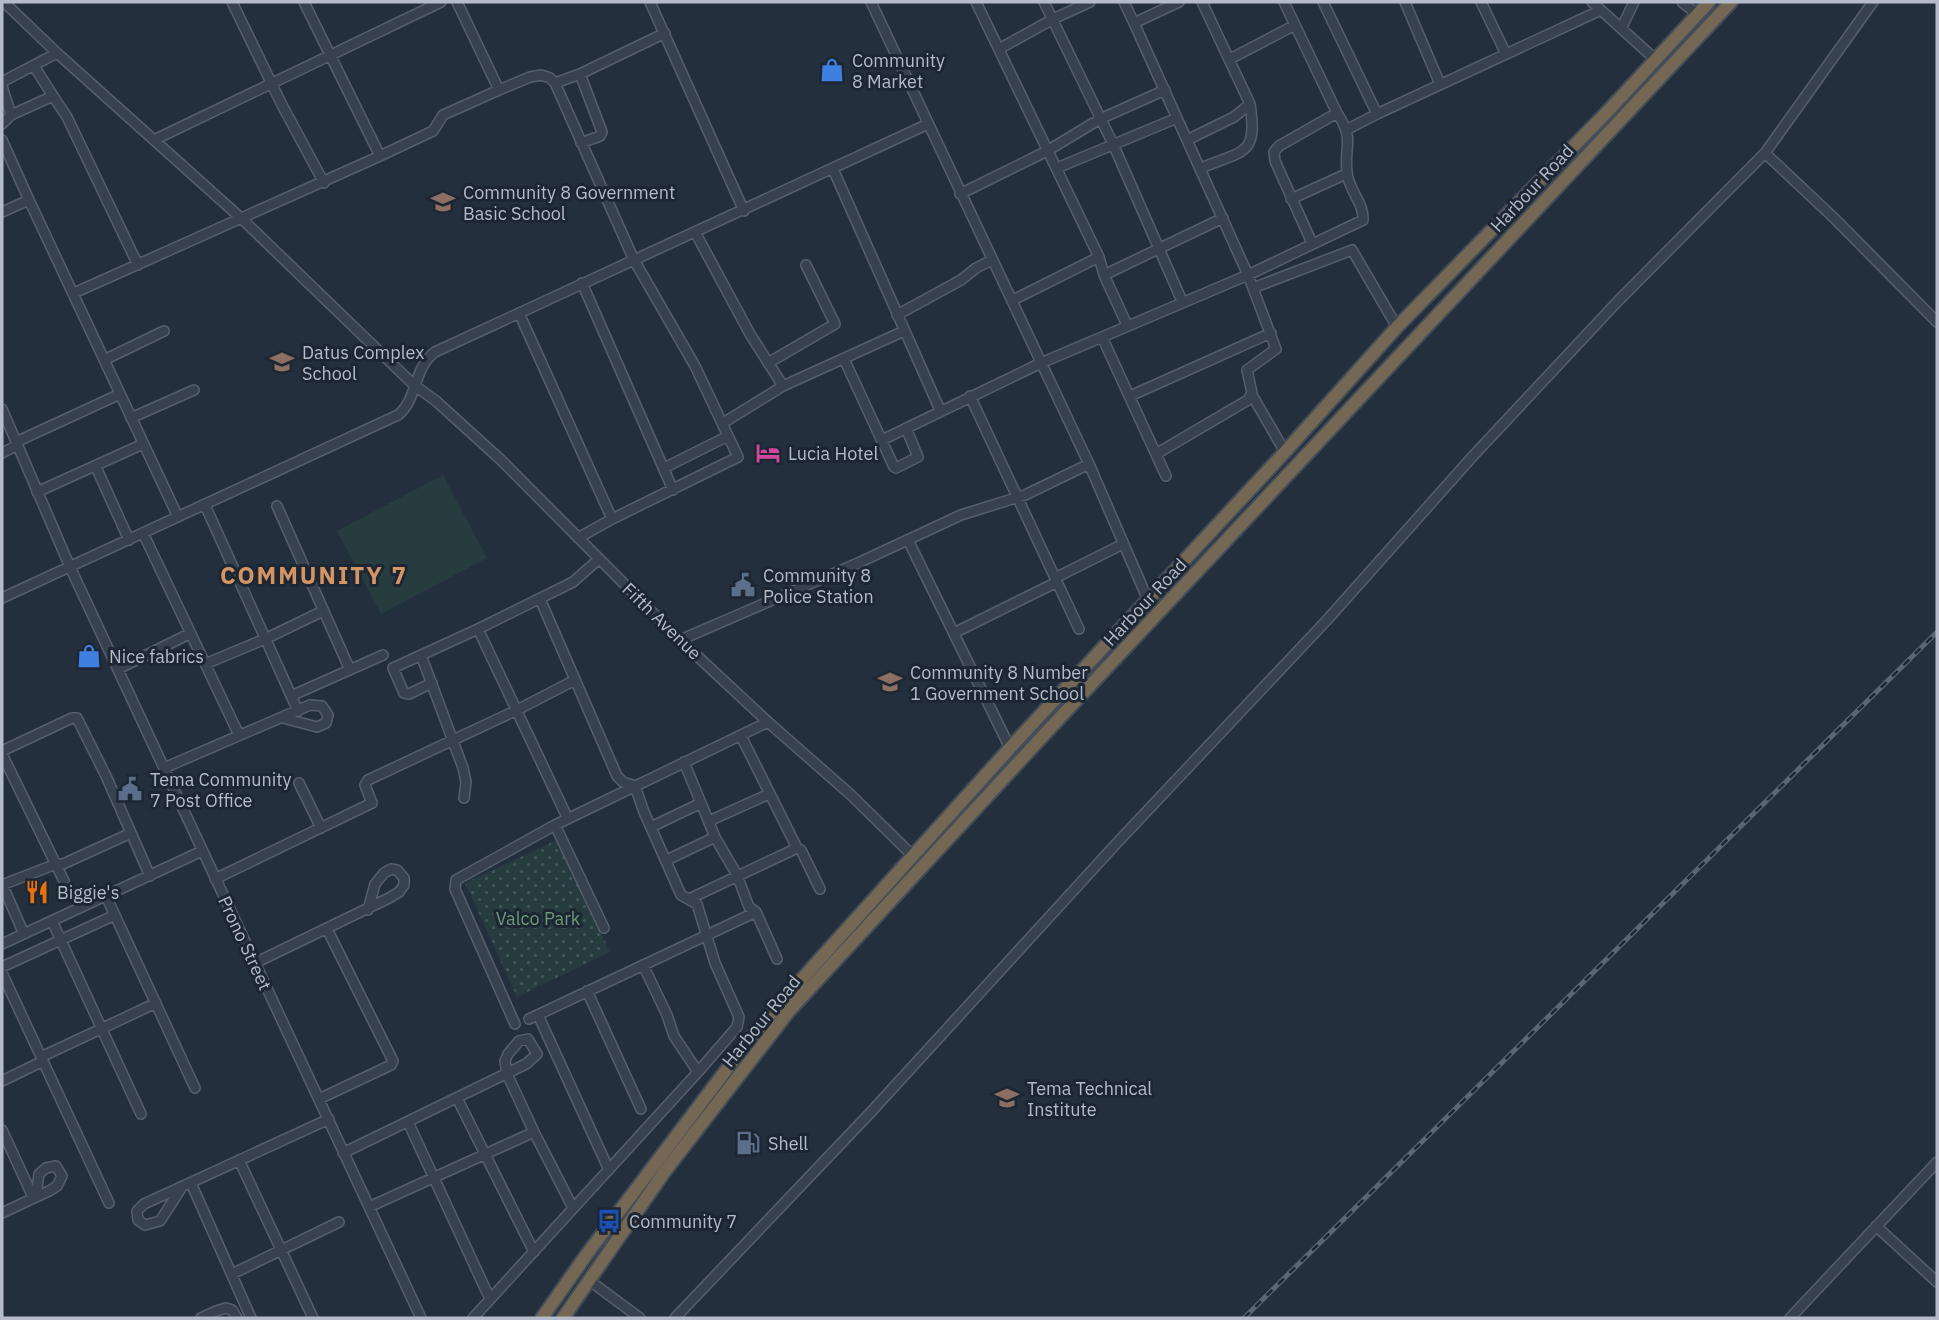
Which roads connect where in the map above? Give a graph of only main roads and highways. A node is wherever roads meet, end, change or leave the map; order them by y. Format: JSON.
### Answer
{"nodes":[{"id":1,"x":1709,"y":2,"type":"edge"},
{"id":2,"x":1731,"y":2,"type":"edge"},
{"id":3,"x":542,"y":1318,"type":"edge"},
{"id":4,"x":563,"y":1318,"type":"edge"}],
"edges":[{"from":1,"to":3,"type":"highway","name":"Harbour Road"},
{"from":2,"to":4,"type":"highway","name":"Harbour Road"}]}
